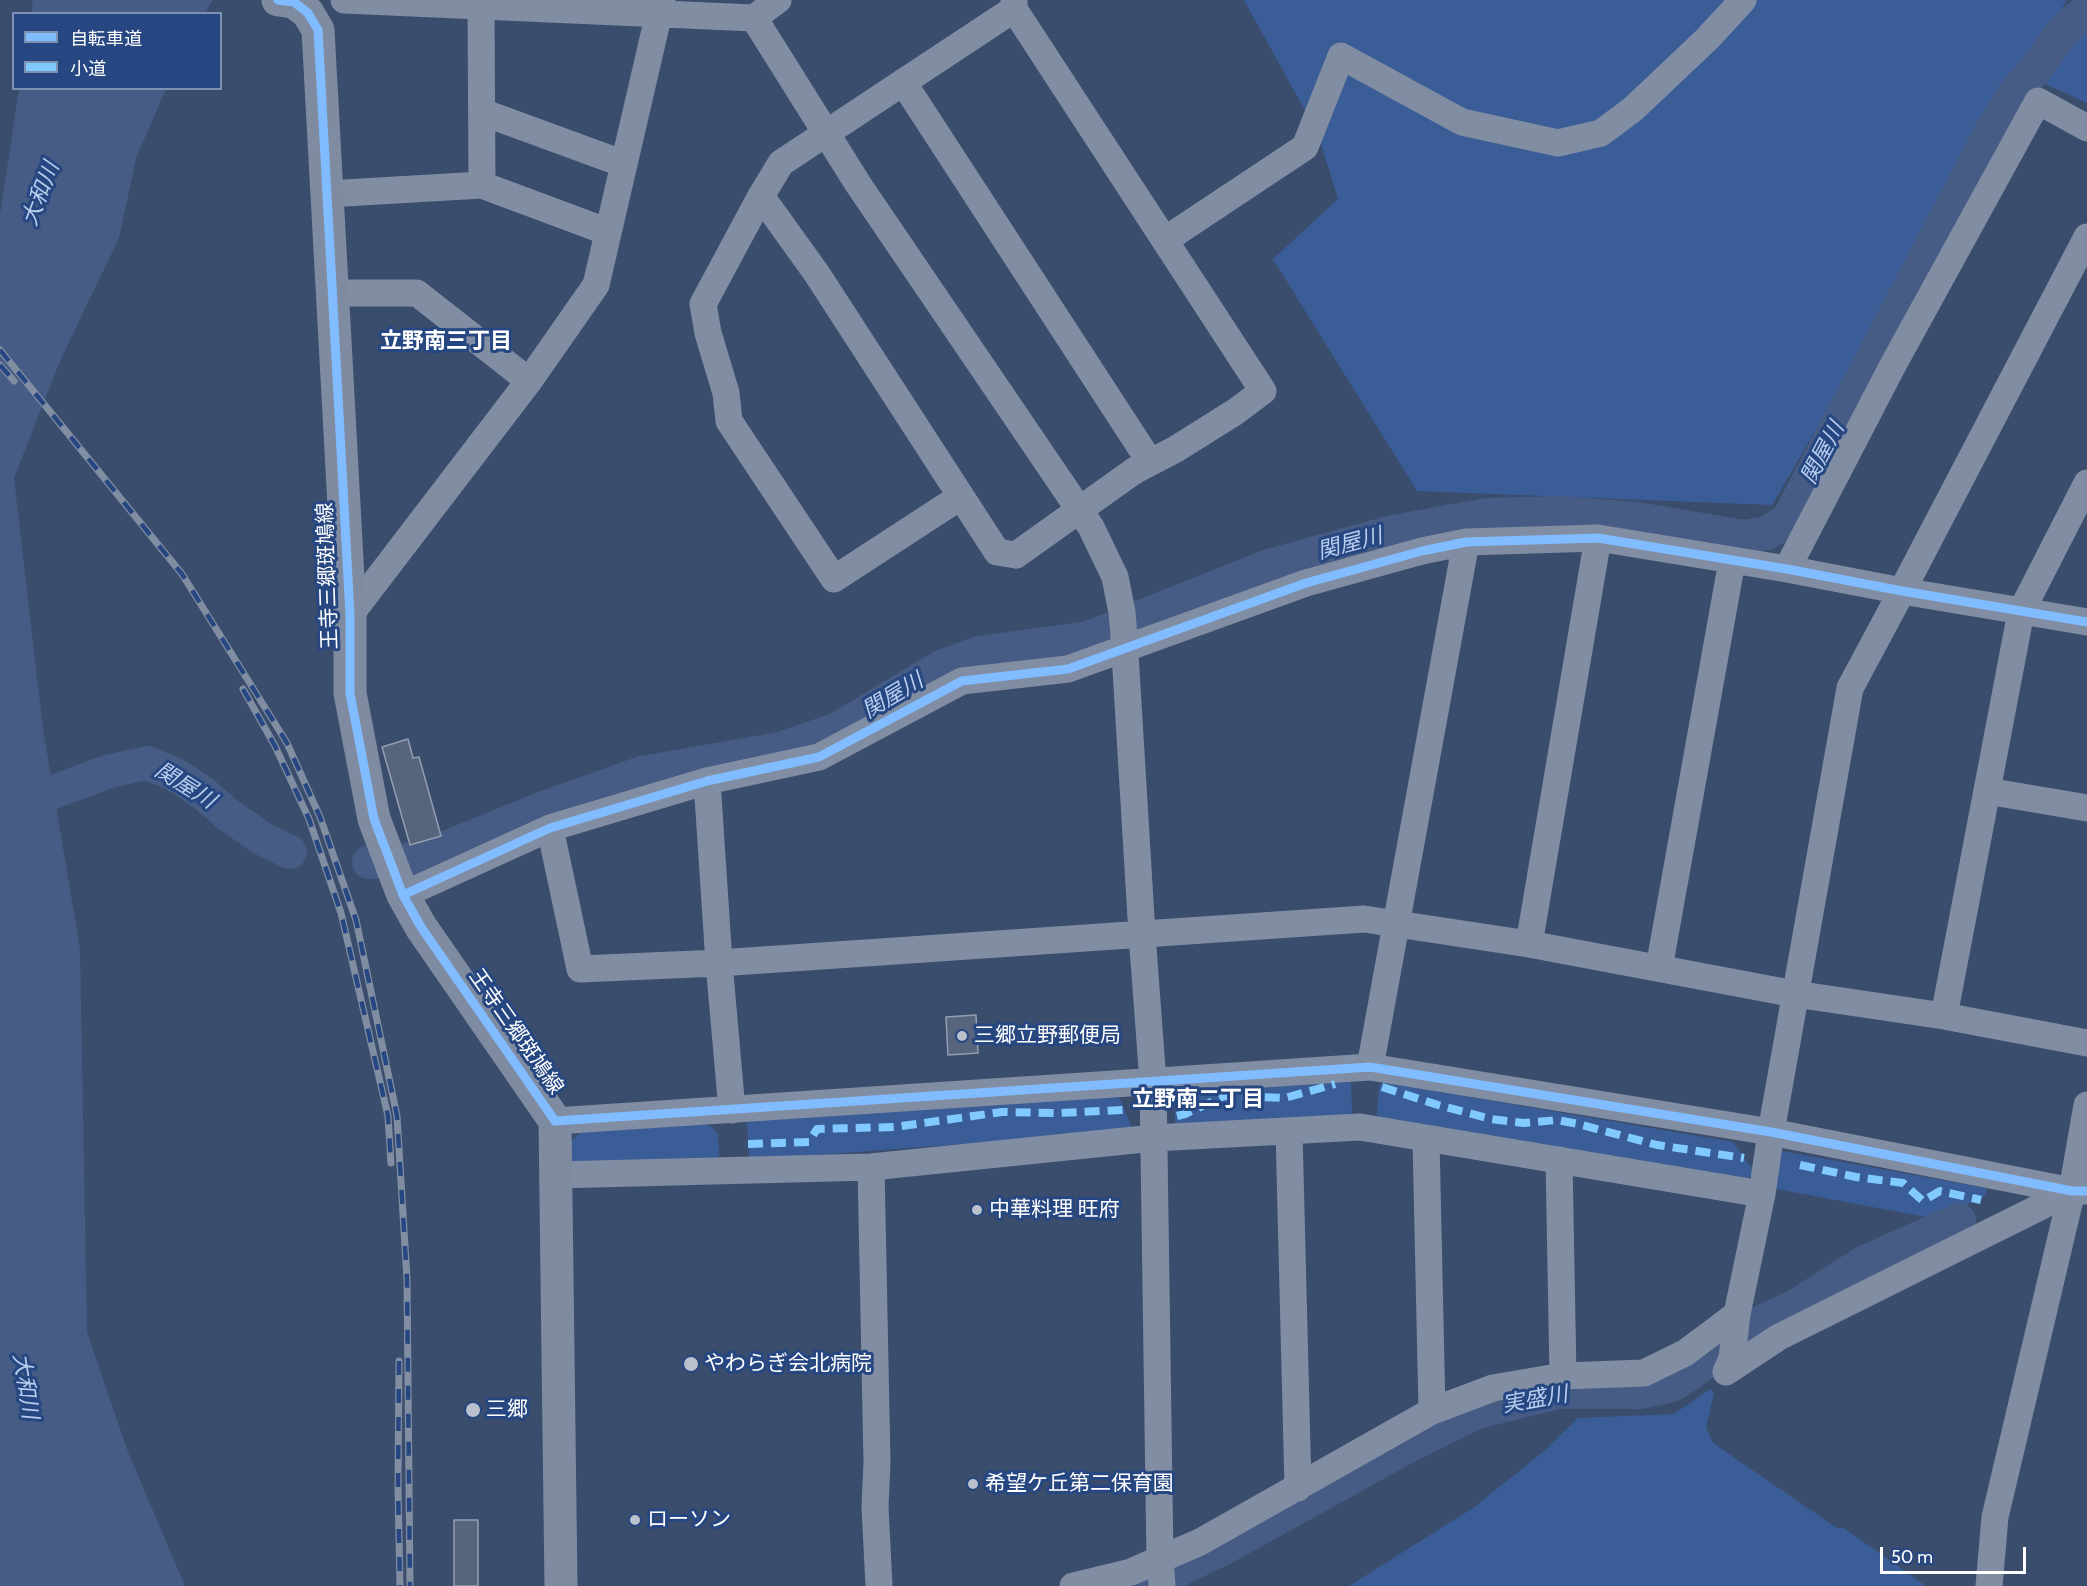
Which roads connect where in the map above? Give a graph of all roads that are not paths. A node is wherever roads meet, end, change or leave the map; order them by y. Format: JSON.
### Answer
{"nodes":[{"id":1,"x":278,"y":0,"type":"edge"},
{"id":2,"x":344,"y":0,"type":"edge"},
{"id":3,"x":778,"y":0,"type":"edge"},
{"id":4,"x":1743,"y":0,"type":"edge"},
{"id":5,"x":317,"y":4,"type":"edge"},
{"id":6,"x":1014,"y":5,"type":"edge"},
{"id":7,"x":481,"y":6,"type":"junction"},
{"id":8,"x":661,"y":7,"type":"edge"},
{"id":9,"x":754,"y":18,"type":"junction"},
{"id":10,"x":903,"y":82,"type":"junction"},
{"id":11,"x":482,"y":112,"type":"junction"},
{"id":12,"x":2087,"y":128,"type":"edge"},
{"id":13,"x":826,"y":134,"type":"junction"},
{"id":14,"x":624,"y":164,"type":"junction"},
{"id":15,"x":482,"y":185,"type":"junction"},
{"id":16,"x":327,"y":194,"type":"junction"},
{"id":17,"x":761,"y":196,"type":"junction"},
{"id":18,"x":608,"y":232,"type":"junction"},
{"id":19,"x":2087,"y":237,"type":"edge"},
{"id":20,"x":1165,"y":240,"type":"junction"},
{"id":21,"x":332,"y":294,"type":"junction"},
{"id":22,"x":529,"y":381,"type":"junction"},
{"id":23,"x":1142,"y":466,"type":"junction"},
{"id":24,"x":2087,"y":483,"type":"edge"},
{"id":25,"x":960,"y":497,"type":"junction"},
{"id":26,"x":1598,"y":538,"type":"junction"},
{"id":27,"x":1466,"y":542,"type":"junction"},
{"id":28,"x":1732,"y":561,"type":"junction"},
{"id":29,"x":1787,"y":569,"type":"junction"},
{"id":30,"x":1902,"y":591,"type":"junction"},
{"id":31,"x":2021,"y":612,"type":"junction"},
{"id":32,"x":350,"y":615,"type":"junction"},
{"id":33,"x":2087,"y":622,"type":"edge"},
{"id":34,"x":1123,"y":632,"type":"junction"},
{"id":35,"x":707,"y":781,"type":"junction"},
{"id":36,"x":1987,"y":791,"type":"junction"},
{"id":37,"x":2087,"y":808,"type":"edge"},
{"id":38,"x":550,"y":828,"type":"junction"},
{"id":39,"x":395,"y":874,"type":"junction"},
{"id":40,"x":1397,"y":923,"type":"junction"},
{"id":41,"x":1142,"y":934,"type":"junction"},
{"id":42,"x":1529,"y":944,"type":"junction"},
{"id":43,"x":719,"y":963,"type":"junction"},
{"id":44,"x":1659,"y":968,"type":"junction"},
{"id":45,"x":1795,"y":994,"type":"junction"},
{"id":46,"x":1944,"y":1016,"type":"junction"},
{"id":47,"x":2087,"y":1043,"type":"edge"},
{"id":48,"x":1370,"y":1067,"type":"junction"},
{"id":49,"x":1153,"y":1082,"type":"junction"},
{"id":50,"x":2087,"y":1105,"type":"edge"},
{"id":51,"x":732,"y":1110,"type":"junction"},
{"id":52,"x":555,"y":1121,"type":"junction"},
{"id":53,"x":1289,"y":1131,"type":"junction"},
{"id":54,"x":1771,"y":1132,"type":"junction"},
{"id":55,"x":1154,"y":1138,"type":"junction"},
{"id":56,"x":1426,"y":1139,"type":"junction"},
{"id":57,"x":2084,"y":1144,"type":"edge"},
{"id":58,"x":1558,"y":1161,"type":"junction"},
{"id":59,"x":871,"y":1167,"type":"junction"},
{"id":60,"x":556,"y":1174,"type":"junction"},
{"id":61,"x":2080,"y":1191,"type":"edge"},
{"id":62,"x":1762,"y":1194,"type":"junction"},
{"id":63,"x":1736,"y":1320,"type":"junction"},
{"id":64,"x":1563,"y":1376,"type":"junction"},
{"id":65,"x":1432,"y":1410,"type":"junction"},
{"id":66,"x":1298,"y":1488,"type":"junction"},
{"id":67,"x":1161,"y":1572,"type":"edge"},
{"id":68,"x":561,"y":1586,"type":"edge"},
{"id":69,"x":879,"y":1586,"type":"edge"},
{"id":70,"x":1073,"y":1586,"type":"edge"},
{"id":71,"x":1989,"y":1586,"type":"edge"}],
"edges":[{"from":1,"to":5,"type":"main road","name":"王寺三郷斑鳩線"},
{"from":2,"to":7,"type":"street"},
{"from":3,"to":9,"type":"street"},
{"from":4,"to":20,"type":"street"},
{"from":5,"to":16,"type":"main road","name":"王寺三郷斑鳩線"},
{"from":6,"to":10,"type":"street"},
{"from":6,"to":20,"type":"street"},
{"from":7,"to":8,"type":"street"},
{"from":7,"to":11,"type":"street"},
{"from":8,"to":9,"type":"street"},
{"from":8,"to":14,"type":"street"},
{"from":9,"to":13,"type":"street"},
{"from":10,"to":13,"type":"street"},
{"from":10,"to":23,"type":"street"},
{"from":11,"to":14,"type":"street"},
{"from":11,"to":15,"type":"street"},
{"from":12,"to":29,"type":"street"},
{"from":13,"to":17,"type":"street"},
{"from":13,"to":34,"type":"street"},
{"from":14,"to":18,"type":"street"},
{"from":15,"to":16,"type":"street"},
{"from":15,"to":18,"type":"street"},
{"from":16,"to":21,"type":"main road","name":"王寺三郷斑鳩線"},
{"from":17,"to":25,"type":"street"},
{"from":17,"to":25,"type":"street"},
{"from":18,"to":22,"type":"street"},
{"from":19,"to":30,"type":"street"},
{"from":20,"to":23,"type":"street"},
{"from":21,"to":22,"type":"street"},
{"from":21,"to":32,"type":"main road","name":"王寺三郷斑鳩線"},
{"from":22,"to":32,"type":"street"},
{"from":23,"to":25,"type":"street","bridge":true},
{"from":24,"to":31,"type":"street"},
{"from":26,"to":27,"type":"street"},
{"from":26,"to":28,"type":"street"},
{"from":26,"to":42,"type":"street"},
{"from":27,"to":34,"type":"street"},
{"from":27,"to":40,"type":"street"},
{"from":28,"to":29,"type":"street"},
{"from":28,"to":44,"type":"street"},
{"from":29,"to":30,"type":"street"},
{"from":30,"to":31,"type":"street"},
{"from":30,"to":45,"type":"street"},
{"from":31,"to":33,"type":"street"},
{"from":31,"to":36,"type":"street"},
{"from":32,"to":39,"type":"main road","name":"王寺三郷斑鳩線"},
{"from":34,"to":35,"type":"street"},
{"from":34,"to":41,"type":"street"},
{"from":35,"to":38,"type":"street"},
{"from":35,"to":43,"type":"street"},
{"from":36,"to":37,"type":"street"},
{"from":36,"to":46,"type":"street"},
{"from":38,"to":39,"type":"street"},
{"from":38,"to":43,"type":"street"},
{"from":39,"to":52,"type":"main road","name":"王寺三郷斑鳩線"},
{"from":40,"to":41,"type":"street"},
{"from":40,"to":42,"type":"street"},
{"from":40,"to":48,"type":"street"},
{"from":41,"to":43,"type":"street"},
{"from":41,"to":49,"type":"street"},
{"from":42,"to":44,"type":"street"},
{"from":43,"to":51,"type":"street"},
{"from":44,"to":45,"type":"street"},
{"from":45,"to":46,"type":"street"},
{"from":45,"to":54,"type":"street"},
{"from":46,"to":47,"type":"street"},
{"from":48,"to":49,"type":"street"},
{"from":48,"to":54,"type":"street"},
{"from":49,"to":51,"type":"street"},
{"from":49,"to":55,"type":"street"},
{"from":50,"to":57,"type":"street"},
{"from":51,"to":52,"type":"street"},
{"from":52,"to":60,"type":"main road","name":"王寺三郷斑鳩線"},
{"from":53,"to":55,"type":"street"},
{"from":53,"to":56,"type":"street"},
{"from":53,"to":66,"type":"street"},
{"from":54,"to":61,"type":"street"},
{"from":54,"to":62,"type":"street"},
{"from":55,"to":59,"type":"street"},
{"from":55,"to":67,"type":"street"},
{"from":56,"to":58,"type":"street"},
{"from":56,"to":65,"type":"street"},
{"from":57,"to":61,"type":"street"},
{"from":58,"to":62,"type":"street"},
{"from":58,"to":64,"type":"street"},
{"from":59,"to":60,"type":"street"},
{"from":59,"to":69,"type":"street"},
{"from":60,"to":68,"type":"main road","name":"王寺三郷斑鳩線"},
{"from":61,"to":63,"type":"street"},
{"from":61,"to":71,"type":"street"},
{"from":62,"to":63,"type":"street"},
{"from":63,"to":64,"type":"street"},
{"from":64,"to":65,"type":"street"},
{"from":65,"to":66,"type":"street"},
{"from":66,"to":67,"type":"street"},
{"from":67,"to":70,"type":"street"}]}
